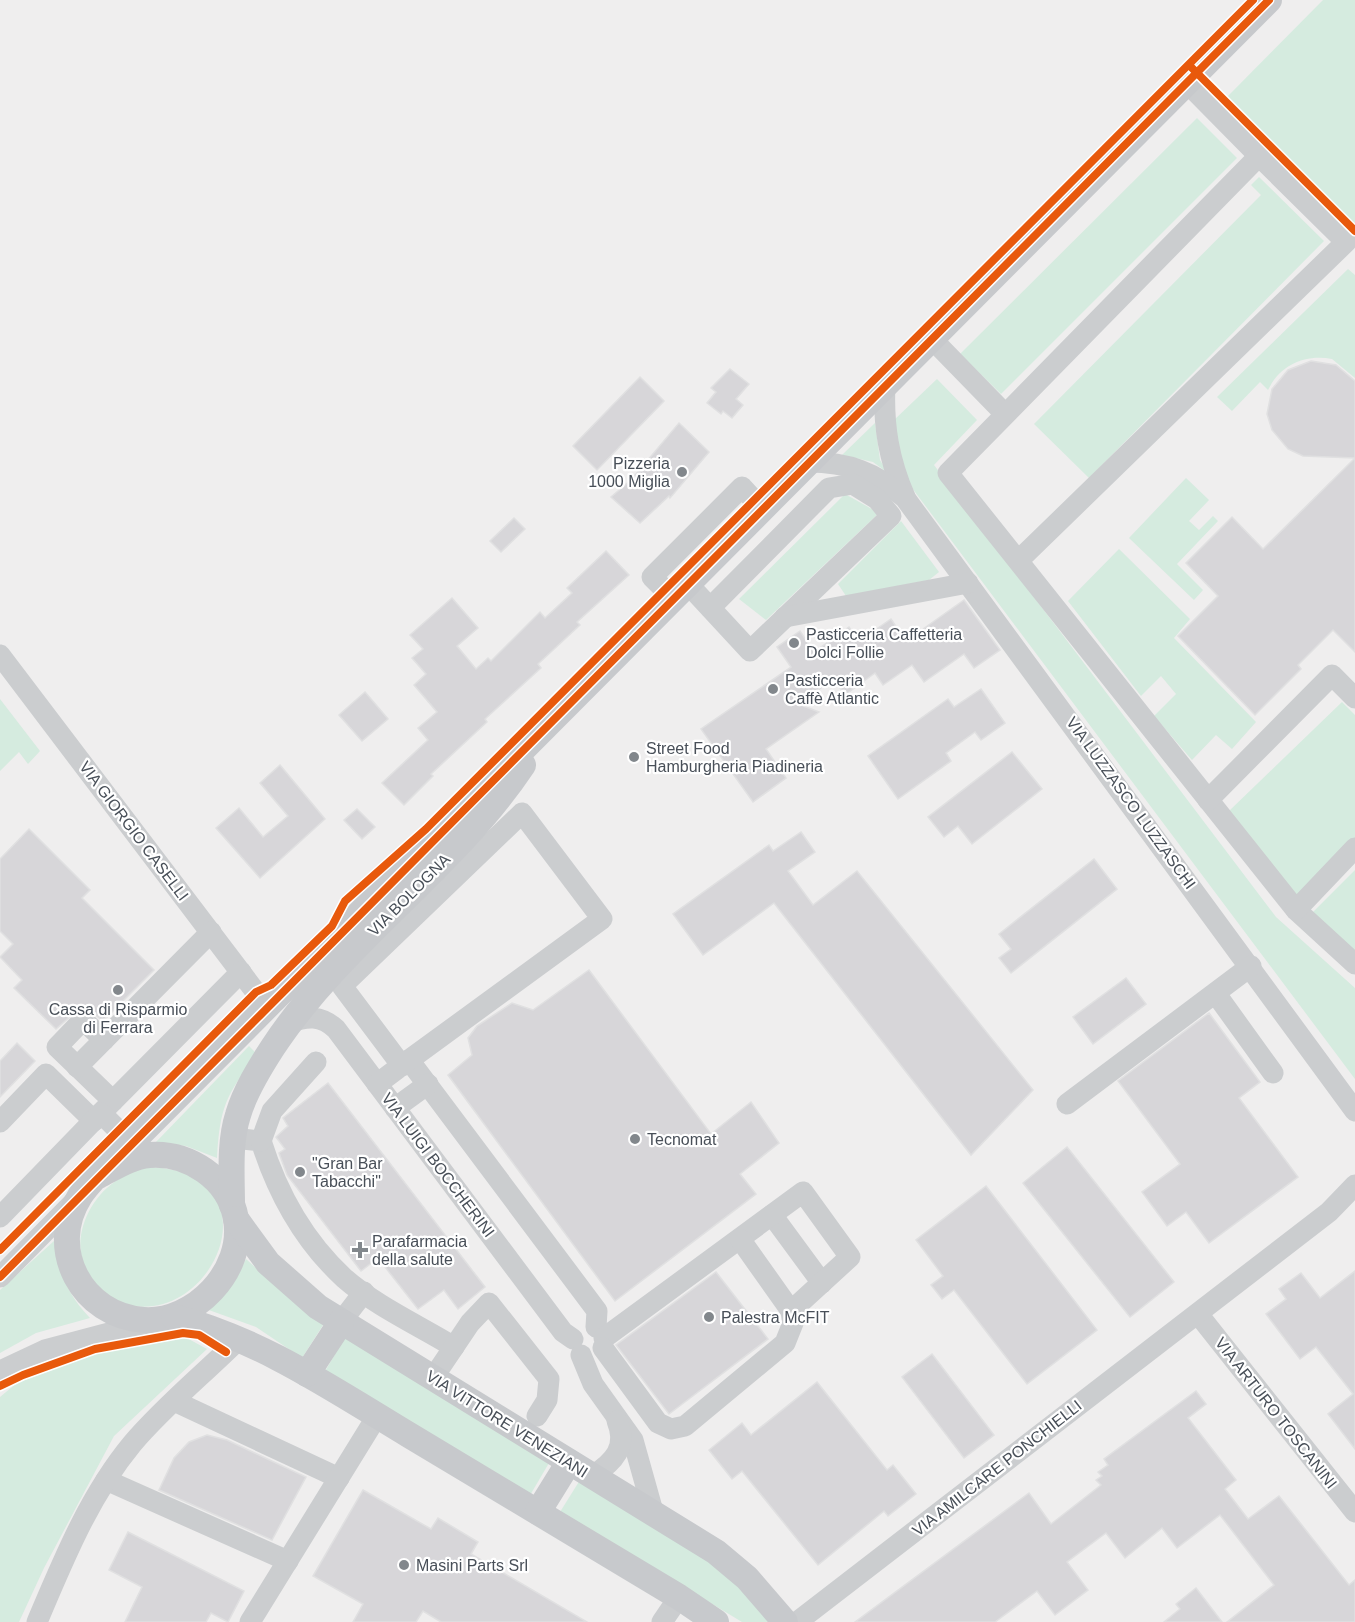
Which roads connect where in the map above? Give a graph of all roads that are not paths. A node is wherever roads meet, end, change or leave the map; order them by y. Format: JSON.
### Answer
{"nodes":[{"id":1,"x":1269,"y":0,"type":"edge"},
{"id":2,"x":1187,"y":83,"type":"junction"},
{"id":3,"x":1259,"y":156,"type":"junction"},
{"id":4,"x":1350,"y":247,"type":"edge"},
{"id":5,"x":931,"y":339,"type":"junction"},
{"id":6,"x":885,"y":385,"type":"junction"},
{"id":7,"x":1005,"y":414,"type":"junction"},
{"id":8,"x":808,"y":462,"type":"junction"},
{"id":9,"x":905,"y":498,"type":"junction"},
{"id":10,"x":762,"y":508,"type":"junction"},
{"id":11,"x":1018,"y":561,"type":"junction"},
{"id":12,"x":969,"y":583,"type":"junction"},
{"id":13,"x":680,"y":591,"type":"junction"},
{"id":14,"x":710,"y":608,"type":"junction"},
{"id":15,"x":785,"y":617,"type":"junction"},
{"id":16,"x":2,"y":660,"type":"edge"},
{"id":17,"x":1355,"y":698,"type":"edge"},
{"id":18,"x":544,"y":728,"type":"junction"},
{"id":19,"x":1208,"y":800,"type":"junction"},
{"id":20,"x":1355,"y":848,"type":"edge"},
{"id":21,"x":1296,"y":910,"type":"junction"},
{"id":22,"x":211,"y":932,"type":"junction"},
{"id":23,"x":1355,"y":964,"type":"edge"},
{"id":24,"x":1251,"y":966,"type":"junction"},
{"id":25,"x":241,"y":972,"type":"junction"},
{"id":26,"x":1216,"y":994,"type":"junction"},
{"id":27,"x":267,"y":1007,"type":"junction"},
{"id":28,"x":289,"y":1023,"type":"junction"},
{"id":29,"x":104,"y":1040,"type":"junction"},
{"id":30,"x":267,"y":1057,"type":"junction"},
{"id":31,"x":316,"y":1062,"type":"dead end"},
{"id":32,"x":406,"y":1063,"type":"junction"},
{"id":33,"x":77,"y":1067,"type":"junction"},
{"id":34,"x":1273,"y":1073,"type":"dead end"},
{"id":35,"x":377,"y":1084,"type":"junction"},
{"id":36,"x":428,"y":1084,"type":"junction"},
{"id":37,"x":1067,"y":1104,"type":"dead end"},
{"id":38,"x":395,"y":1108,"type":"junction"},
{"id":39,"x":1355,"y":1111,"type":"edge"},
{"id":40,"x":103,"y":1112,"type":"junction"},
{"id":41,"x":0,"y":1122,"type":"edge"},
{"id":42,"x":233,"y":1138,"type":"junction"},
{"id":43,"x":261,"y":1141,"type":"junction"},
{"id":44,"x":131,"y":1143,"type":"junction"},
{"id":45,"x":98,"y":1176,"type":"junction"},
{"id":46,"x":1355,"y":1185,"type":"edge"},
{"id":47,"x":80,"y":1197,"type":"junction"},
{"id":48,"x":234,"y":1212,"type":"junction"},
{"id":49,"x":772,"y":1215,"type":"junction"},
{"id":50,"x":0,"y":1217,"type":"edge"},
{"id":51,"x":740,"y":1239,"type":"junction"},
{"id":52,"x":3,"y":1268,"type":"edge"},
{"id":53,"x":822,"y":1283,"type":"junction"},
{"id":54,"x":364,"y":1292,"type":"junction"},
{"id":55,"x":791,"y":1311,"type":"junction"},
{"id":56,"x":1198,"y":1314,"type":"junction"},
{"id":57,"x":164,"y":1319,"type":"junction"},
{"id":58,"x":341,"y":1322,"type":"junction"},
{"id":59,"x":240,"y":1338,"type":"junction"},
{"id":60,"x":601,"y":1338,"type":"junction"},
{"id":61,"x":454,"y":1347,"type":"junction"},
{"id":62,"x":577,"y":1347,"type":"junction"},
{"id":63,"x":0,"y":1371,"type":"edge"},
{"id":64,"x":307,"y":1374,"type":"junction"},
{"id":65,"x":433,"y":1378,"type":"junction"},
{"id":66,"x":174,"y":1401,"type":"junction"},
{"id":67,"x":615,"y":1414,"type":"junction"},
{"id":68,"x":377,"y":1416,"type":"junction"},
{"id":69,"x":537,"y":1416,"type":"dead end"},
{"id":70,"x":569,"y":1462,"type":"junction"},
{"id":71,"x":592,"y":1476,"type":"junction"},
{"id":72,"x":339,"y":1478,"type":"junction"},
{"id":73,"x":106,"y":1480,"type":"junction"},
{"id":74,"x":538,"y":1512,"type":"junction"},
{"id":75,"x":1355,"y":1512,"type":"edge"},
{"id":76,"x":654,"y":1515,"type":"junction"},
{"id":77,"x":288,"y":1561,"type":"junction"},
{"id":78,"x":679,"y":1597,"type":"junction"},
{"id":79,"x":37,"y":1622,"type":"edge"},
{"id":80,"x":250,"y":1622,"type":"edge"},
{"id":81,"x":662,"y":1622,"type":"edge"},
{"id":82,"x":716,"y":1622,"type":"edge"},
{"id":83,"x":785,"y":1622,"type":"edge"},
{"id":84,"x":797,"y":1622,"type":"edge"}],
"edges":[{"from":1,"to":2,"type":"main road","name":"VIA BOLOGNA"},
{"from":2,"to":3,"type":"street"},
{"from":2,"to":5,"type":"main road","name":"VIA BOLOGNA"},
{"from":3,"to":4,"type":"street"},
{"from":3,"to":7,"type":"street"},
{"from":4,"to":11,"type":"street"},
{"from":5,"to":6,"type":"main road","name":"VIA BOLOGNA"},
{"from":5,"to":7,"type":"street"},
{"from":6,"to":8,"type":"main road","name":"VIA BOLOGNA"},
{"from":6,"to":9,"type":"street","name":"VIA LUZZASCO LUZZASCHI"},
{"from":7,"to":11,"type":"street"},
{"from":8,"to":9,"type":"street","name":"VIA LUZZASCO LUZZASCHI"},
{"from":8,"to":10,"type":"main road","name":"VIA BOLOGNA"},
{"from":9,"to":12,"type":"street","name":"VIA LUZZASCO LUZZASCHI"},
{"from":10,"to":13,"type":"main road","name":"VIA BOLOGNA"},
{"from":10,"to":13,"type":"street"},
{"from":11,"to":19,"type":"street"},
{"from":12,"to":15,"type":"street"},
{"from":12,"to":24,"type":"street","name":"VIA LUZZASCO LUZZASCHI"},
{"from":13,"to":14,"type":"street"},
{"from":13,"to":18,"type":"main road","name":"VIA BOLOGNA"},
{"from":14,"to":15,"type":"street"},
{"from":14,"to":15,"type":"street"},
{"from":16,"to":22,"type":"street","name":"VIA GIORGIO CASELLI"},
{"from":17,"to":19,"type":"street"},
{"from":18,"to":27,"type":"main road","name":"VIA BOLOGNA"},
{"from":18,"to":28,"type":"main road","name":"VIA BOLOGNA"},
{"from":19,"to":21,"type":"street"},
{"from":20,"to":21,"type":"street"},
{"from":21,"to":23,"type":"street"},
{"from":22,"to":25,"type":"street","name":"VIA GIORGIO CASELLI"},
{"from":22,"to":29,"type":"street"},
{"from":24,"to":26,"type":"street"},
{"from":24,"to":39,"type":"street","name":"VIA LUZZASCO LUZZASCHI"},
{"from":25,"to":27,"type":"street","name":"VIA GIORGIO CASELLI"},
{"from":25,"to":40,"type":"street"},
{"from":26,"to":34,"type":"street"},
{"from":26,"to":37,"type":"street"},
{"from":27,"to":30,"type":"main road","name":"VIA BOLOGNA"},
{"from":27,"to":44,"type":"main road","name":"VIA BOLOGNA"},
{"from":28,"to":30,"type":"main road","name":"VIA BOLOGNA"},
{"from":28,"to":35,"type":"street","name":"VIA LUIGI BOCCHERINI"},
{"from":29,"to":33,"type":"street"},
{"from":29,"to":33,"type":"street"},
{"from":30,"to":42,"type":"main road","name":"VIA BOLOGNA"},
{"from":31,"to":43,"type":"street"},
{"from":32,"to":32,"type":"street"},
{"from":32,"to":35,"type":"street"},
{"from":32,"to":36,"type":"street"},
{"from":33,"to":40,"type":"street"},
{"from":35,"to":38,"type":"street","name":"VIA LUIGI BOCCHERINI"},
{"from":36,"to":38,"type":"street"},
{"from":36,"to":60,"type":"street"},
{"from":38,"to":62,"type":"street","name":"VIA LUIGI BOCCHERINI"},
{"from":40,"to":41,"type":"street"},
{"from":40,"to":44,"type":"street"},
{"from":40,"to":50,"type":"street"},
{"from":42,"to":43,"type":"street"},
{"from":42,"to":48,"type":"main road","name":"VIA BOLOGNA"},
{"from":43,"to":54,"type":"street"},
{"from":44,"to":45,"type":"main road","name":"VIA BOLOGNA"},
{"from":45,"to":47,"type":"main road","name":"VIA BOLOGNA"},
{"from":45,"to":48,"type":"main road","name":"VIA BOLOGNA"},
{"from":46,"to":56,"type":"street"},
{"from":47,"to":52,"type":"street","name":"VIA BOLOGNA"},
{"from":47,"to":57,"type":"main road","name":"VIA BOLOGNA"},
{"from":48,"to":57,"type":"main road","name":"VIA BOLOGNA"},
{"from":48,"to":58,"type":"main road","name":"VIA VITTORE VENEZIANI"},
{"from":49,"to":51,"type":"street"},
{"from":49,"to":53,"type":"street"},
{"from":49,"to":53,"type":"street"},
{"from":51,"to":55,"type":"street"},
{"from":51,"to":60,"type":"street"},
{"from":53,"to":55,"type":"street"},
{"from":54,"to":58,"type":"street"},
{"from":54,"to":61,"type":"street"},
{"from":55,"to":60,"type":"street"},
{"from":56,"to":75,"type":"street","name":"VIA ARTURO TOSCANINI"},
{"from":56,"to":84,"type":"street","name":"VIA AMILCARE PONCHIELLI"},
{"from":57,"to":59,"type":"main road"},
{"from":57,"to":63,"type":"street","name":"VIA BOLOGNA"},
{"from":58,"to":64,"type":"main road"},
{"from":58,"to":65,"type":"main road","name":"VIA VITTORE VENEZIANI"},
{"from":59,"to":64,"type":"main road"},
{"from":59,"to":66,"type":"street"},
{"from":60,"to":62,"type":"street"},
{"from":61,"to":65,"type":"street"},
{"from":61,"to":69,"type":"street"},
{"from":62,"to":67,"type":"street","name":"VIA LUIGI BOCCHERINI"},
{"from":64,"to":68,"type":"main road"},
{"from":65,"to":70,"type":"main road","name":"VIA VITTORE VENEZIANI"},
{"from":66,"to":72,"type":"street"},
{"from":66,"to":73,"type":"street"},
{"from":67,"to":71,"type":"street","name":"VIA LUIGI BOCCHERINI"},
{"from":67,"to":76,"type":"street","name":"VIA LUIGI BOCCHERINI"},
{"from":68,"to":72,"type":"street"},
{"from":68,"to":74,"type":"main road"},
{"from":70,"to":71,"type":"main road","name":"VIA VITTORE VENEZIANI"},
{"from":70,"to":74,"type":"main road"},
{"from":71,"to":76,"type":"main road","name":"VIA VITTORE VENEZIANI"},
{"from":72,"to":77,"type":"street"},
{"from":73,"to":77,"type":"street"},
{"from":73,"to":79,"type":"street"},
{"from":74,"to":78,"type":"main road"},
{"from":76,"to":83,"type":"main road","name":"VIA VITTORE VENEZIANI"},
{"from":77,"to":80,"type":"street"},
{"from":78,"to":81,"type":"street"},
{"from":78,"to":82,"type":"main road"}]}
